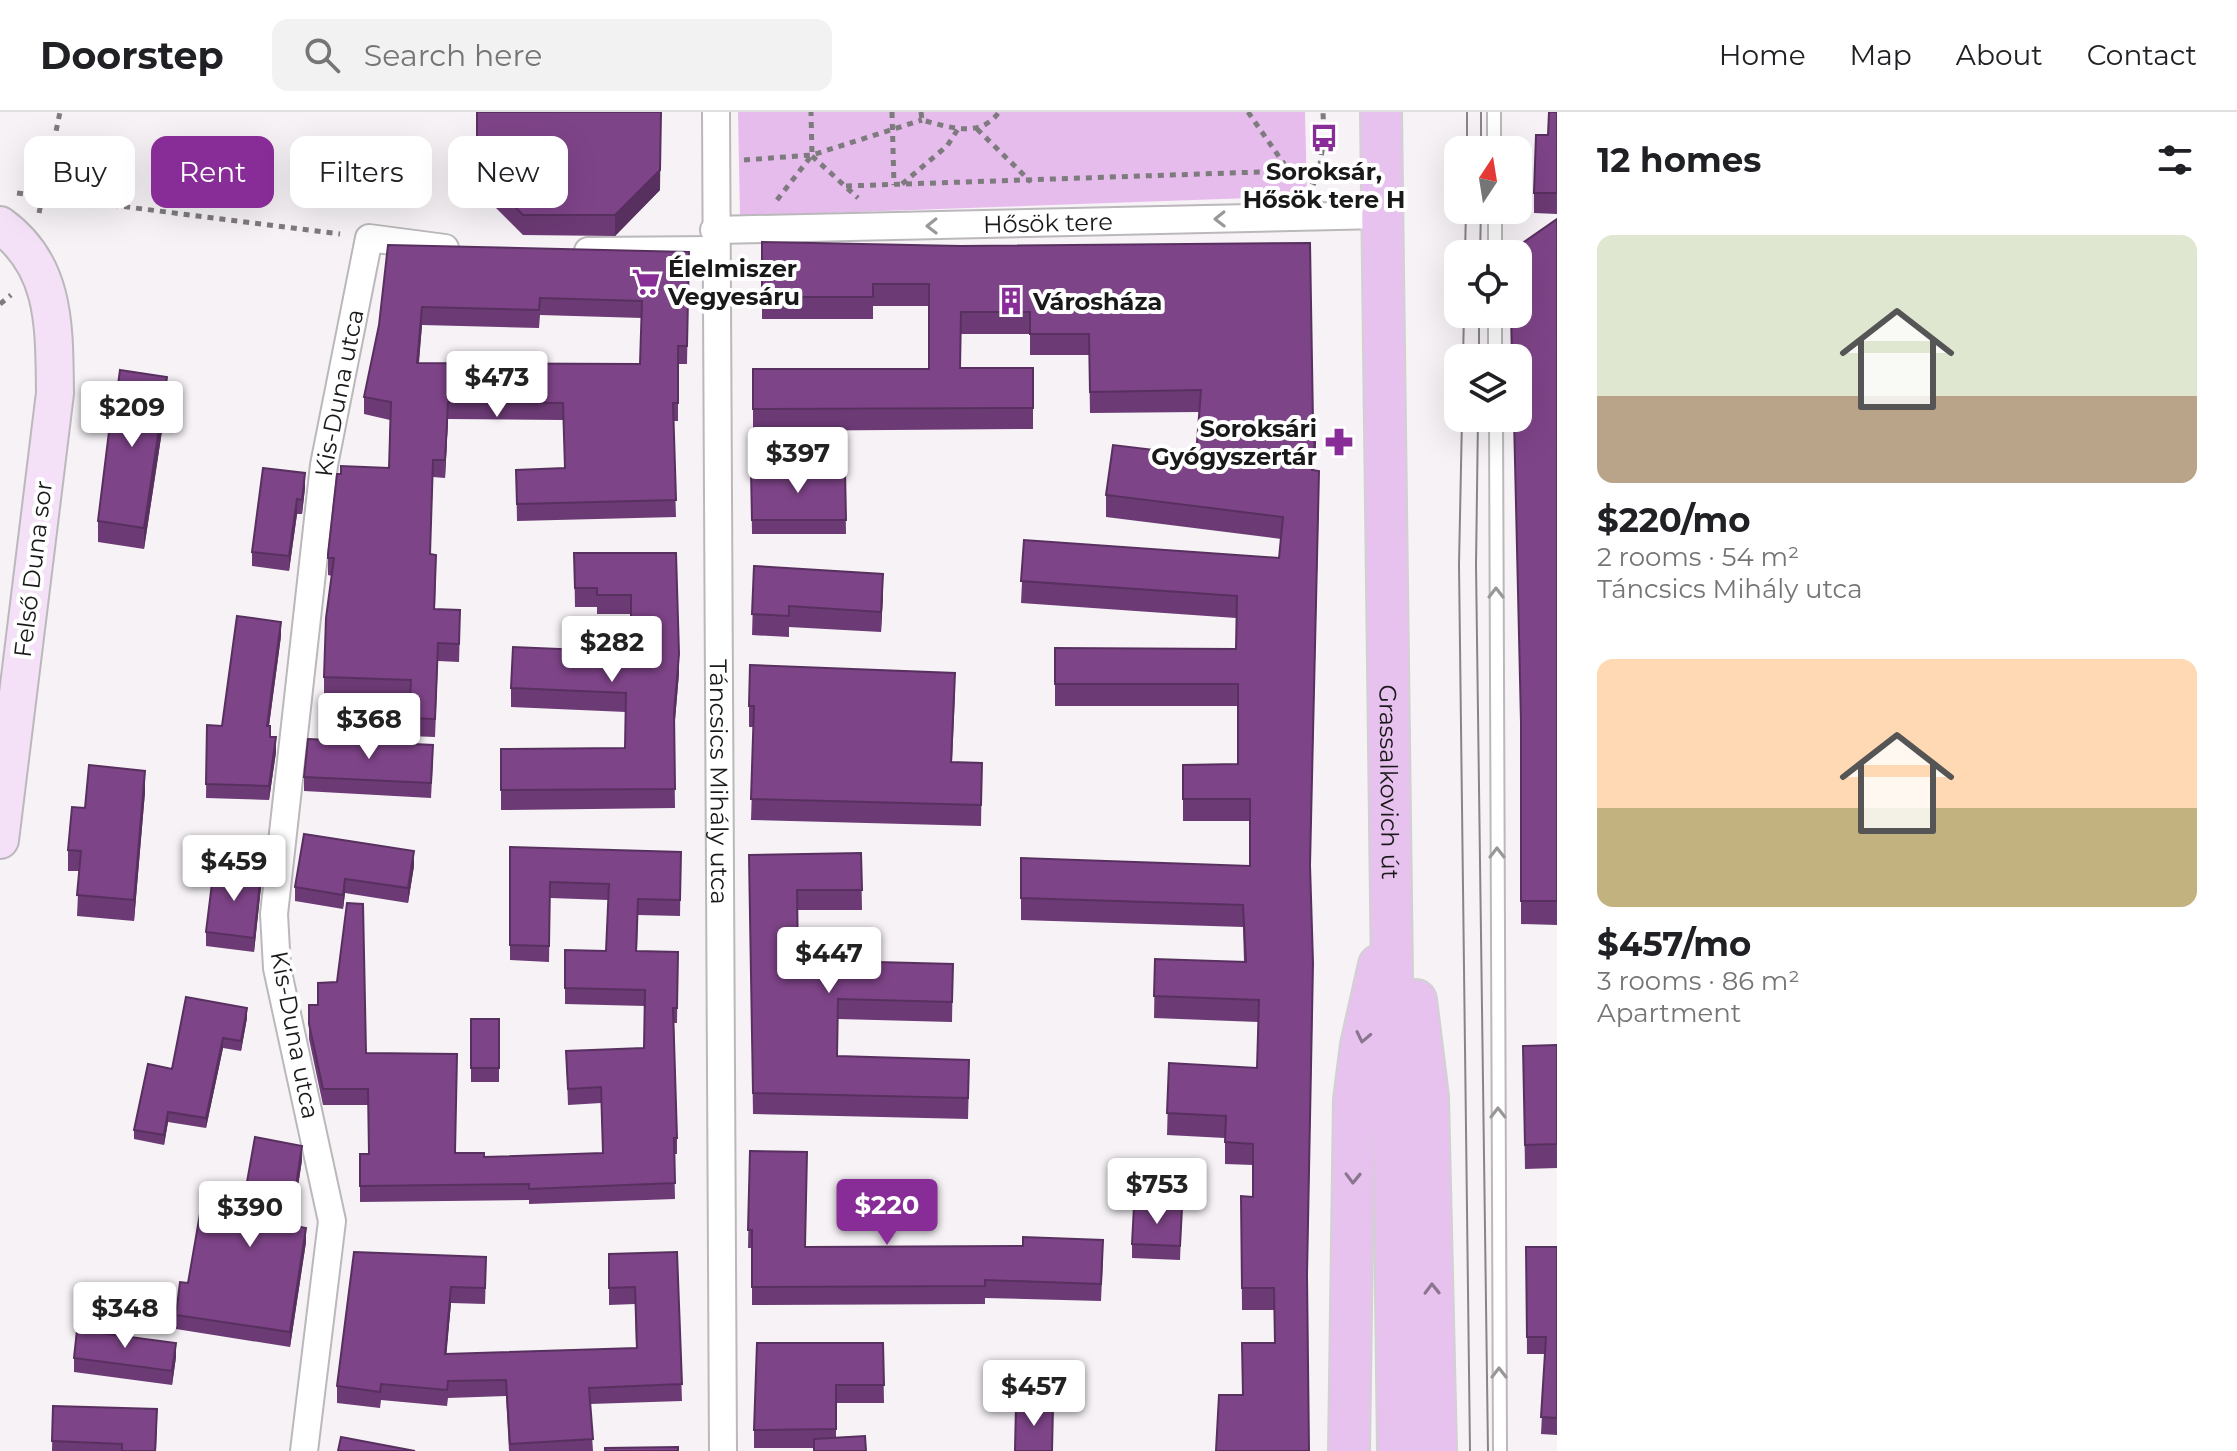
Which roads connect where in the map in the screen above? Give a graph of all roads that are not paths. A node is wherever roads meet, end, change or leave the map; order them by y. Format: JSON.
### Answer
{"nodes":[{"id":1,"x":716,"y":112,"type":"edge"},
{"id":2,"x":1381,"y":112,"type":"edge"},
{"id":3,"x":1494,"y":112,"type":"edge"},
{"id":4,"x":1494,"y":136,"type":"edge"},
{"id":5,"x":1382,"y":215,"type":"junction"},
{"id":6,"x":0,"y":225,"type":"edge"},
{"id":7,"x":714,"y":240,"type":"junction"},
{"id":8,"x":471,"y":249,"type":"edge"},
{"id":9,"x":558,"y":251,"type":"edge"},
{"id":10,"x":1496,"y":432,"type":"edge"},
{"id":11,"x":0,"y":840,"type":"edge"},
{"id":12,"x":1393,"y":878,"type":"junction"},
{"id":13,"x":304,"y":1451,"type":"edge"},
{"id":14,"x":723,"y":1451,"type":"edge"},
{"id":15,"x":1349,"y":1451,"type":"edge"},
{"id":16,"x":1398,"y":1451,"type":"edge"},
{"id":17,"x":1436,"y":1451,"type":"edge"},
{"id":18,"x":1500,"y":1451,"type":"edge"}],
"edges":[{"from":1,"to":7,"type":"street","name":"Táncsics Mihály utca"},
{"from":2,"to":5,"type":"main road","name":"Grassalkovich út"},
{"from":3,"to":4,"type":"lane"},
{"from":5,"to":7,"type":"street","name":"Hősök tere","one_way":true},
{"from":5,"to":12,"type":"main road","name":"Grassalkovich út"},
{"from":6,"to":11,"type":"street","name":"Felső Duna sor"},
{"from":7,"to":9,"type":"street","name":"Hősök tere"},
{"from":7,"to":14,"type":"street","name":"Táncsics Mihály utca"},
{"from":8,"to":13,"type":"street","name":"Kis-Duna utca"},
{"from":18,"to":10,"type":"lane","one_way":true},
{"from":12,"to":15,"type":"main road","one_way":true},
{"from":12,"to":16,"type":"main road","name":"Grassalkovich út"},
{"from":17,"to":12,"type":"main road","one_way":true}]}
